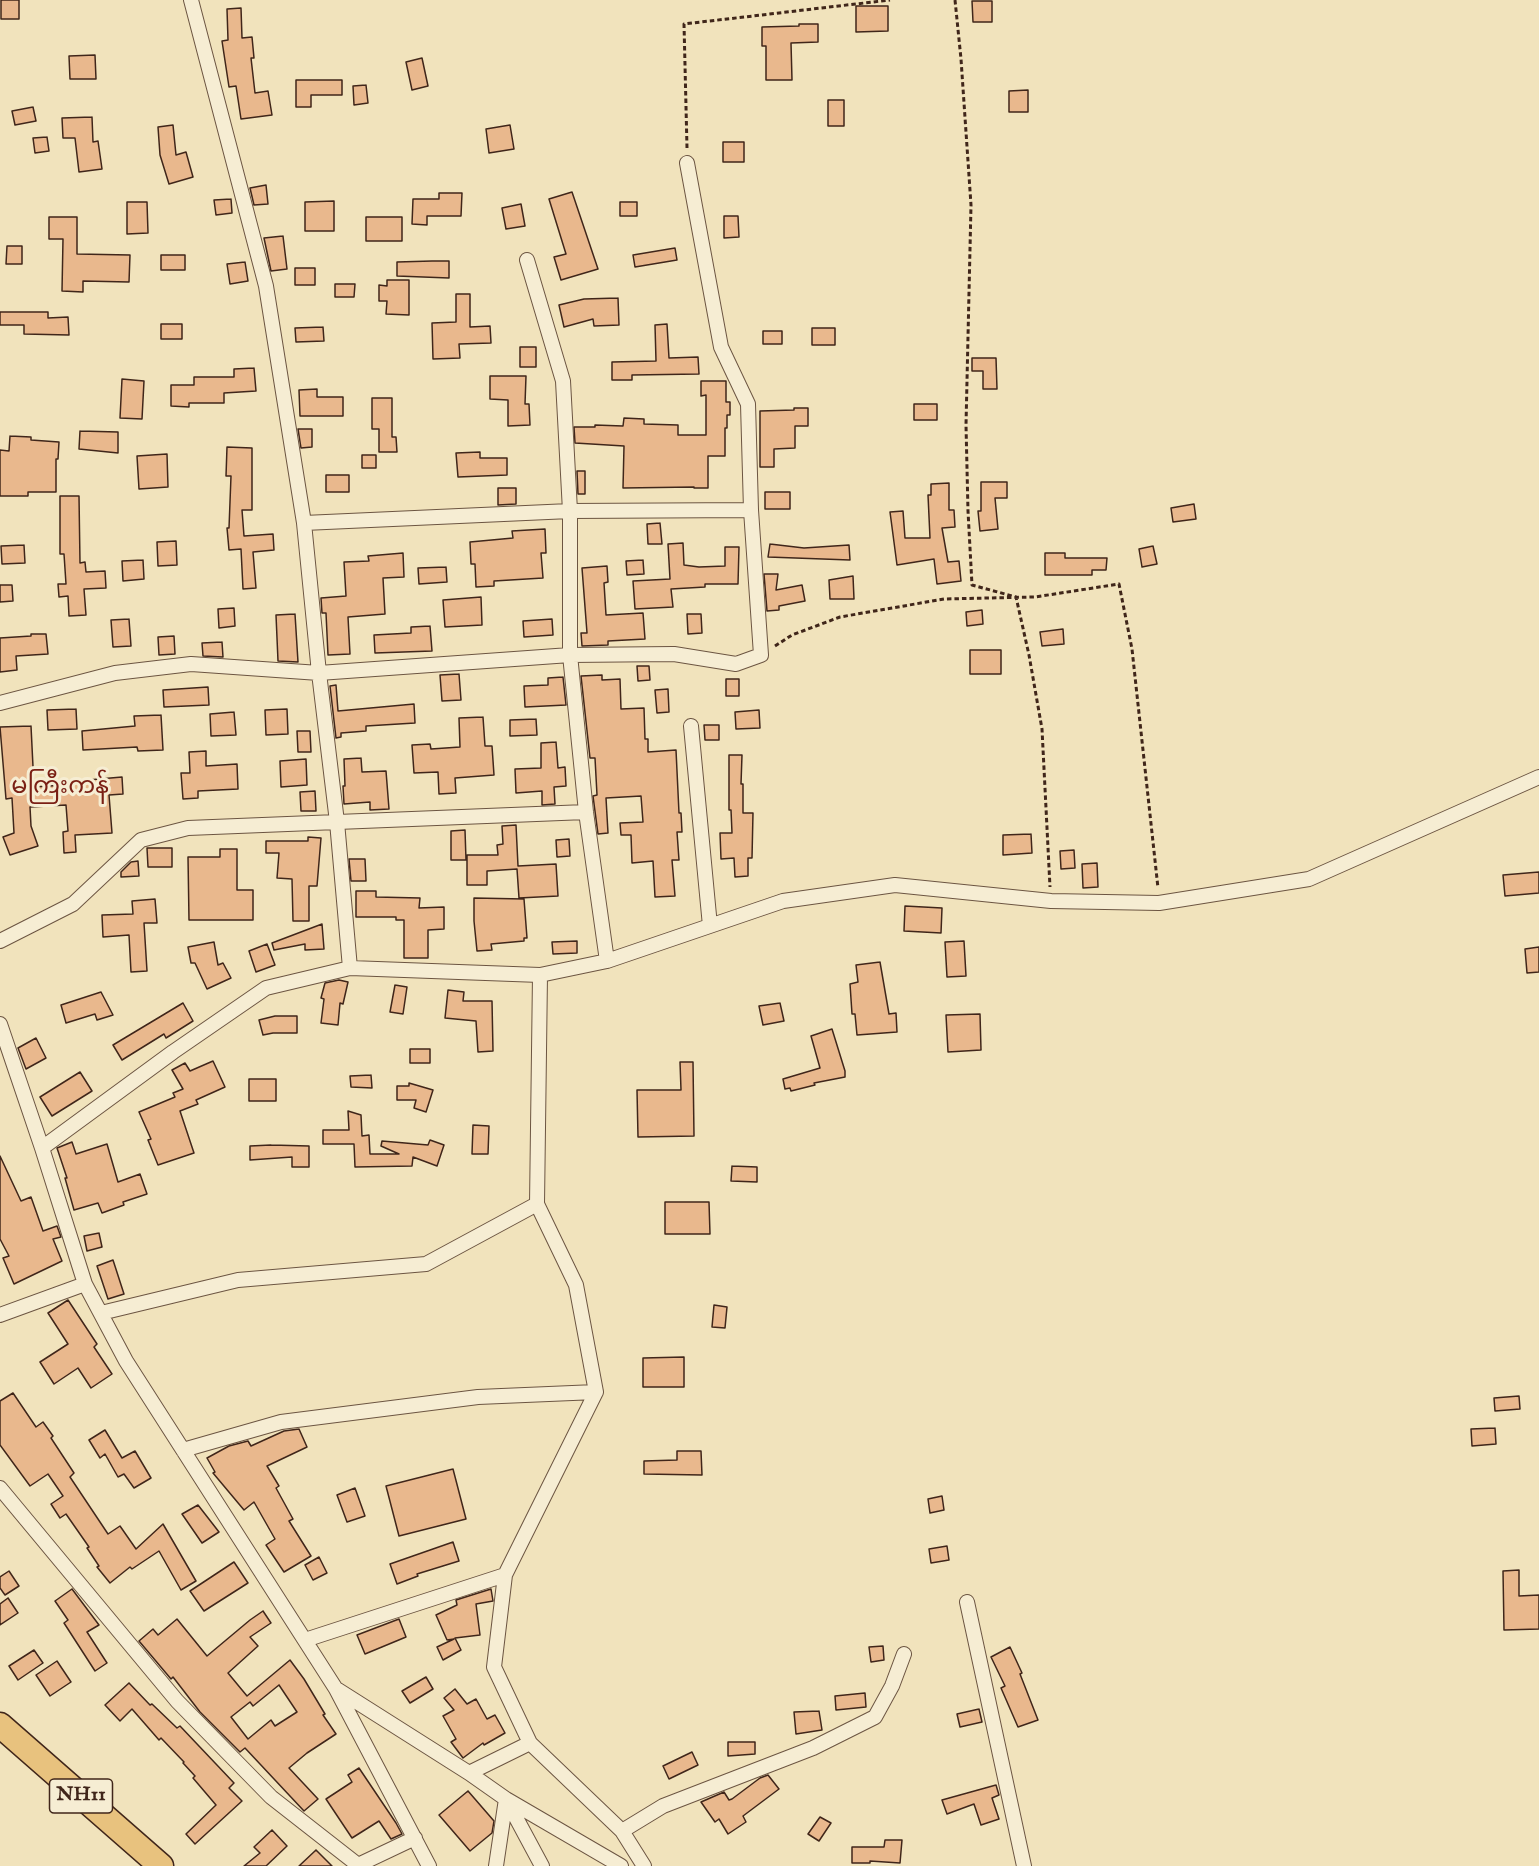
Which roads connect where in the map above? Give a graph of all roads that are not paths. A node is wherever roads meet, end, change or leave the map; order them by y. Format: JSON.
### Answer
{"nodes":[{"id":1,"x":190,"y":0,"type":"edge"},
{"id":2,"x":687,"y":163,"type":"road end"},
{"id":3,"x":527,"y":260,"type":"dead end"},
{"id":4,"x":751,"y":510,"type":"junction"},
{"id":5,"x":570,"y":511,"type":"junction"},
{"id":6,"x":304,"y":523,"type":"junction"},
{"id":7,"x":570,"y":655,"type":"junction"},
{"id":8,"x":319,"y":673,"type":"junction"},
{"id":9,"x":0,"y":703,"type":"edge"},
{"id":10,"x":692,"y":726,"type":"dead end"},
{"id":11,"x":1539,"y":777,"type":"edge"},
{"id":12,"x":586,"y":812,"type":"junction"},
{"id":13,"x":337,"y":822,"type":"junction"},
{"id":14,"x":710,"y":926,"type":"junction"},
{"id":15,"x":0,"y":941,"type":"edge"},
{"id":16,"x":607,"y":961,"type":"junction"},
{"id":17,"x":350,"y":968,"type":"junction"},
{"id":18,"x":540,"y":975,"type":"junction"},
{"id":19,"x":0,"y":1024,"type":"edge"},
{"id":20,"x":42,"y":1148,"type":"junction"},
{"id":21,"x":537,"y":1204,"type":"junction"},
{"id":22,"x":85,"y":1284,"type":"junction"},
{"id":23,"x":101,"y":1313,"type":"junction"},
{"id":24,"x":0,"y":1315,"type":"edge"},
{"id":25,"x":596,"y":1392,"type":"junction"},
{"id":26,"x":183,"y":1450,"type":"junction"},
{"id":27,"x":0,"y":1488,"type":"edge"},
{"id":28,"x":505,"y":1575,"type":"junction"},
{"id":29,"x":967,"y":1602,"type":"dead end"},
{"id":30,"x":305,"y":1640,"type":"junction"},
{"id":31,"x":904,"y":1653,"type":"dead end"},
{"id":32,"x":336,"y":1689,"type":"junction"},
{"id":33,"x":0,"y":1725,"type":"edge"},
{"id":34,"x":530,"y":1743,"type":"junction"},
{"id":35,"x":469,"y":1773,"type":"junction"},
{"id":36,"x":506,"y":1799,"type":"junction"},
{"id":37,"x":621,"y":1831,"type":"junction"},
{"id":38,"x":415,"y":1838,"type":"junction"},
{"id":39,"x":161,"y":1866,"type":"edge"},
{"id":40,"x":429,"y":1866,"type":"edge"},
{"id":41,"x":496,"y":1866,"type":"edge"},
{"id":42,"x":542,"y":1866,"type":"edge"},
{"id":43,"x":621,"y":1866,"type":"edge"},
{"id":44,"x":644,"y":1866,"type":"edge"},
{"id":45,"x":1024,"y":1866,"type":"edge"}],
"edges":[{"from":1,"to":6,"type":"street"},
{"from":2,"to":4,"type":"street"},
{"from":3,"to":5,"type":"street"},
{"from":4,"to":5,"type":"street"},
{"from":4,"to":7,"type":"street"},
{"from":5,"to":6,"type":"street"},
{"from":5,"to":7,"type":"street"},
{"from":6,"to":8,"type":"street"},
{"from":7,"to":8,"type":"street"},
{"from":7,"to":12,"type":"street"},
{"from":8,"to":9,"type":"street"},
{"from":8,"to":13,"type":"street"},
{"from":10,"to":14,"type":"street"},
{"from":11,"to":14,"type":"street"},
{"from":12,"to":13,"type":"street"},
{"from":12,"to":16,"type":"street"},
{"from":13,"to":15,"type":"street"},
{"from":13,"to":17,"type":"street"},
{"from":14,"to":16,"type":"street"},
{"from":16,"to":18,"type":"street"},
{"from":17,"to":18,"type":"street"},
{"from":17,"to":20,"type":"street"},
{"from":18,"to":21,"type":"street"},
{"from":19,"to":20,"type":"street"},
{"from":20,"to":22,"type":"street"},
{"from":21,"to":23,"type":"street"},
{"from":21,"to":25,"type":"street"},
{"from":22,"to":23,"type":"street"},
{"from":22,"to":24,"type":"street"},
{"from":23,"to":26,"type":"street"},
{"from":25,"to":26,"type":"street"},
{"from":25,"to":28,"type":"street"},
{"from":26,"to":30,"type":"street"},
{"from":27,"to":38,"type":"street"},
{"from":28,"to":30,"type":"street"},
{"from":28,"to":34,"type":"street"},
{"from":29,"to":45,"type":"street"},
{"from":30,"to":32,"type":"street"},
{"from":31,"to":37,"type":"street"},
{"from":32,"to":35,"type":"street"},
{"from":32,"to":38,"type":"street"},
{"from":33,"to":39,"type":"highway","number":"NH11"},
{"from":34,"to":35,"type":"street"},
{"from":34,"to":37,"type":"street"},
{"from":35,"to":36,"type":"street"},
{"from":36,"to":41,"type":"street"},
{"from":36,"to":42,"type":"street"},
{"from":36,"to":43,"type":"street"},
{"from":37,"to":44,"type":"street"},
{"from":38,"to":40,"type":"street"}]}
